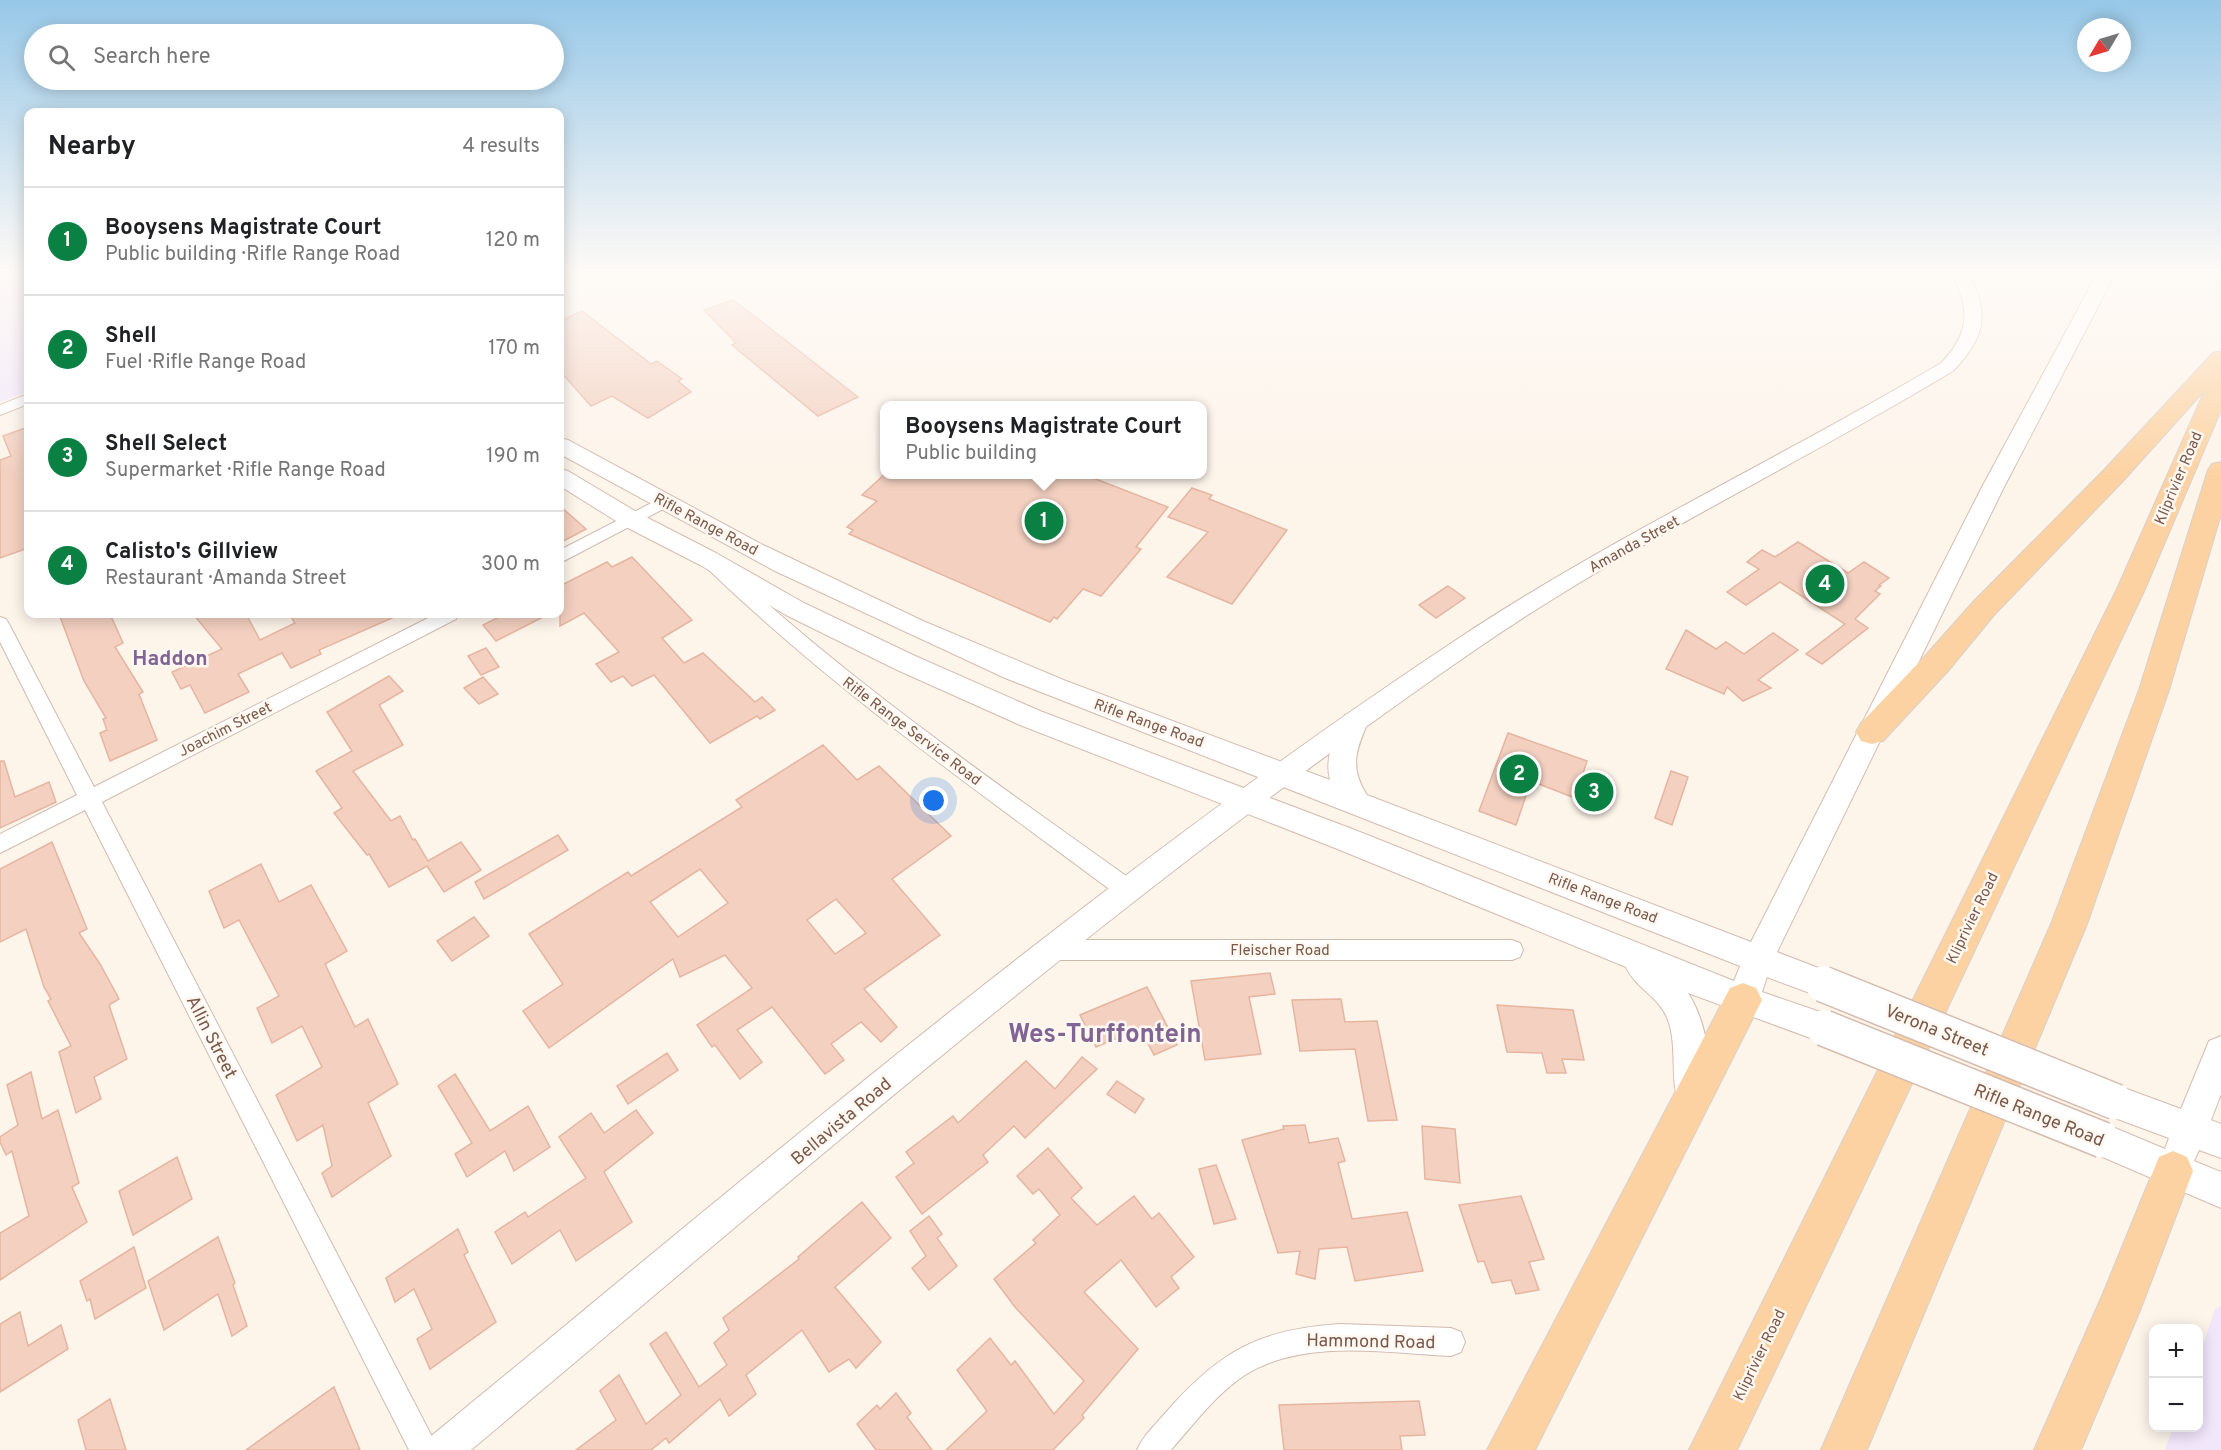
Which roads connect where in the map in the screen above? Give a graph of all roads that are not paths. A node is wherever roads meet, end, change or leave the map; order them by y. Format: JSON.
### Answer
{"nodes":[{"id":1,"x":1967,"y":342,"type":"edge"},
{"id":2,"x":2070,"y":342,"type":"edge"},
{"id":3,"x":2221,"y":358,"type":"edge"},
{"id":4,"x":2221,"y":381,"type":"edge"},
{"id":5,"x":24,"y":401,"type":"edge"},
{"id":6,"x":0,"y":410,"type":"edge"},
{"id":7,"x":564,"y":446,"type":"edge"},
{"id":8,"x":2221,"y":470,"type":"edge"},
{"id":9,"x":564,"y":478,"type":"edge"},
{"id":10,"x":665,"y":501,"type":"junction"},
{"id":11,"x":632,"y":520,"type":"junction"},
{"id":12,"x":564,"y":555,"type":"edge"},
{"id":13,"x":708,"y":559,"type":"junction"},
{"id":14,"x":442,"y":618,"type":"edge"},
{"id":15,"x":0,"y":624,"type":"edge"},
{"id":16,"x":1355,"y":722,"type":"junction"},
{"id":17,"x":1872,"y":732,"type":"junction"},
{"id":18,"x":1284,"y":772,"type":"junction"},
{"id":19,"x":89,"y":798,"type":"junction"},
{"id":20,"x":1247,"y":801,"type":"junction"},
{"id":21,"x":1357,"y":803,"type":"junction"},
{"id":22,"x":0,"y":844,"type":"edge"},
{"id":23,"x":1128,"y":890,"type":"junction"},
{"id":24,"x":1615,"y":948,"type":"junction"},
{"id":25,"x":1048,"y":950,"type":"junction"},
{"id":26,"x":1512,"y":950,"type":"dead end"},
{"id":27,"x":1758,"y":959,"type":"junction"},
{"id":28,"x":1743,"y":1000,"type":"junction"},
{"id":29,"x":2221,"y":1052,"type":"edge"},
{"id":30,"x":1692,"y":1097,"type":"junction"},
{"id":31,"x":2188,"y":1128,"type":"junction"},
{"id":32,"x":2221,"y":1141,"type":"edge"},
{"id":33,"x":2173,"y":1171,"type":"junction"},
{"id":34,"x":2221,"y":1190,"type":"edge"},
{"id":35,"x":1451,"y":1342,"type":"dead end"},
{"id":36,"x":423,"y":1450,"type":"edge"},
{"id":37,"x":444,"y":1450,"type":"edge"},
{"id":38,"x":1152,"y":1450,"type":"edge"},
{"id":39,"x":1510,"y":1450,"type":"edge"},
{"id":40,"x":1712,"y":1450,"type":"edge"},
{"id":41,"x":1844,"y":1450,"type":"edge"},
{"id":42,"x":2057,"y":1450,"type":"edge"}],
"edges":[{"from":1,"to":16,"type":"street","name":"Amanda Street"},
{"from":2,"to":17,"type":"main road"},
{"from":3,"to":17,"type":"main road"},
{"from":4,"to":40,"type":"main road","name":"Kliprivier Road"},
{"from":5,"to":6,"type":"street"},
{"from":7,"to":10,"type":"main road","name":"Rifle Range Road"},
{"from":8,"to":41,"type":"main road"},
{"from":9,"to":11,"type":"main road","name":"Rifle Range Road"},
{"from":10,"to":11,"type":"street"},
{"from":10,"to":18,"type":"main road","name":"Rifle Range Road"},
{"from":11,"to":12,"type":"street"},
{"from":11,"to":13,"type":"main road","name":"Rifle Range Road"},
{"from":13,"to":20,"type":"main road","name":"Rifle Range Road"},
{"from":13,"to":23,"type":"street","name":"Rifle Range Service Road"},
{"from":14,"to":19,"type":"street","name":"Joachim Street"},
{"from":15,"to":19,"type":"street","name":"Allin Street"},
{"from":16,"to":18,"type":"street","name":"Amanda Street"},
{"from":16,"to":21,"type":"main road"},
{"from":17,"to":27,"type":"main road"},
{"from":18,"to":20,"type":"street","name":"Amanda Street"},
{"from":18,"to":21,"type":"main road","name":"Rifle Range Road"},
{"from":19,"to":22,"type":"street","name":"Joachim Street"},
{"from":19,"to":36,"type":"street","name":"Allin Street"},
{"from":20,"to":23,"type":"street","name":"Bellavista Road"},
{"from":20,"to":24,"type":"main road","name":"Rifle Range Road"},
{"from":21,"to":27,"type":"main road","name":"Rifle Range Road"},
{"from":23,"to":25,"type":"street","name":"Bellavista Road"},
{"from":24,"to":28,"type":"main road"},
{"from":24,"to":30,"type":"main road"},
{"from":25,"to":26,"type":"street","name":"Fleischer Road"},
{"from":25,"to":37,"type":"street","name":"Bellavista Road"},
{"from":27,"to":28,"type":"main road"},
{"from":27,"to":31,"type":"main road","name":"Verona Street","bridge":true},
{"from":28,"to":30,"type":"main road"},
{"from":28,"to":33,"type":"main road","name":"Rifle Range Road","bridge":true},
{"from":29,"to":31,"type":"main road"},
{"from":30,"to":39,"type":"main road"},
{"from":31,"to":32,"type":"main road"},
{"from":31,"to":33,"type":"main road"},
{"from":33,"to":34,"type":"main road","name":"Rifle Range Road"},
{"from":33,"to":42,"type":"main road"},
{"from":35,"to":38,"type":"street","name":"Hammond Road"}]}
